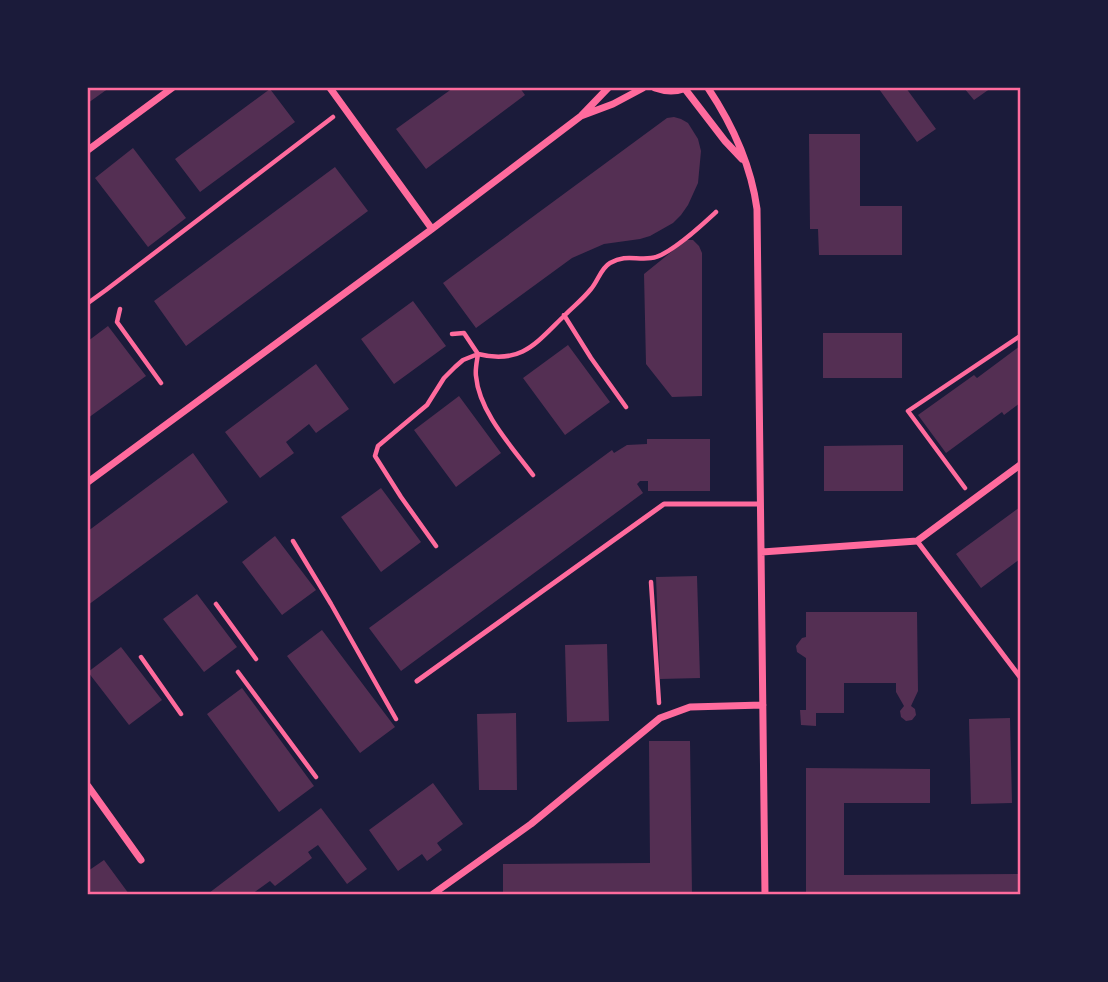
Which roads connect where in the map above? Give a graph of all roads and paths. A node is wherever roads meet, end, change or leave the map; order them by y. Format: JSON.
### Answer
{"nodes":[{"id":1,"x":172,"y":88,"type":"edge"},
{"id":2,"x":330,"y":88,"type":"edge"},
{"id":3,"x":608,"y":88,"type":"edge"},
{"id":4,"x":643,"y":88,"type":"edge"},
{"id":5,"x":655,"y":88,"type":"edge"},
{"id":6,"x":686,"y":88,"type":"edge"},
{"id":7,"x":708,"y":88,"type":"edge"},
{"id":8,"x":345,"y":108,"type":"junction"},
{"id":9,"x":581,"y":116,"type":"junction"},
{"id":10,"x":88,"y":150,"type":"edge"},
{"id":11,"x":745,"y":161,"type":"junction"},
{"id":12,"x":716,"y":212,"type":"dead end"},
{"id":13,"x":432,"y":229,"type":"junction"},
{"id":14,"x":88,"y":303,"type":"edge"},
{"id":15,"x":120,"y":309,"type":"dead end"},
{"id":16,"x":564,"y":315,"type":"junction"},
{"id":17,"x":452,"y":334,"type":"dead end"},
{"id":18,"x":1020,"y":336,"type":"edge"},
{"id":19,"x":478,"y":354,"type":"junction"},
{"id":20,"x":161,"y":383,"type":"dead end"},
{"id":21,"x":626,"y":407,"type":"dead end"},
{"id":22,"x":1020,"y":465,"type":"edge"},
{"id":23,"x":533,"y":475,"type":"dead end"},
{"id":24,"x":88,"y":482,"type":"edge"},
{"id":25,"x":973,"y":499,"type":"junction"},
{"id":26,"x":760,"y":504,"type":"junction"},
{"id":27,"x":293,"y":541,"type":"dead end"},
{"id":28,"x":917,"y":541,"type":"junction"},
{"id":29,"x":436,"y":546,"type":"dead end"},
{"id":30,"x":761,"y":552,"type":"junction"},
{"id":31,"x":651,"y":582,"type":"dead end"},
{"id":32,"x":216,"y":604,"type":"dead end"},
{"id":33,"x":141,"y":657,"type":"dead end"},
{"id":34,"x":256,"y":659,"type":"dead end"},
{"id":35,"x":238,"y":672,"type":"dead end"},
{"id":36,"x":1020,"y":677,"type":"edge"},
{"id":37,"x":417,"y":681,"type":"dead end"},
{"id":38,"x":763,"y":705,"type":"junction"},
{"id":39,"x":181,"y":714,"type":"dead end"},
{"id":40,"x":660,"y":718,"type":"junction"},
{"id":41,"x":396,"y":719,"type":"dead end"},
{"id":42,"x":316,"y":777,"type":"dead end"},
{"id":43,"x":88,"y":786,"type":"edge"},
{"id":44,"x":141,"y":860,"type":"dead end"},
{"id":45,"x":433,"y":894,"type":"edge"},
{"id":46,"x":765,"y":894,"type":"edge"}],
"edges":[{"from":1,"to":10,"type":"street"},
{"from":2,"to":8,"type":"street"},
{"from":3,"to":9,"type":"street"},
{"from":4,"to":9,"type":"street"},
{"from":5,"to":6,"type":"street"},
{"from":6,"to":11,"type":"street"},
{"from":7,"to":11,"type":"street"},
{"from":8,"to":13,"type":"street"},
{"from":8,"to":14,"type":"path"},
{"from":9,"to":13,"type":"street"},
{"from":11,"to":26,"type":"street"},
{"from":12,"to":16,"type":"path"},
{"from":13,"to":24,"type":"street"},
{"from":15,"to":20,"type":"path"},
{"from":16,"to":19,"type":"path"},
{"from":16,"to":21,"type":"path"},
{"from":17,"to":19,"type":"path"},
{"from":18,"to":25,"type":"path"},
{"from":19,"to":23,"type":"path"},
{"from":19,"to":29,"type":"path"},
{"from":22,"to":25,"type":"street"},
{"from":25,"to":28,"type":"street"},
{"from":26,"to":30,"type":"street"},
{"from":26,"to":37,"type":"lane"},
{"from":27,"to":41,"type":"path"},
{"from":28,"to":30,"type":"street"},
{"from":28,"to":36,"type":"lane"},
{"from":30,"to":38,"type":"street"},
{"from":31,"to":40,"type":"path"},
{"from":32,"to":34,"type":"path"},
{"from":33,"to":39,"type":"path"},
{"from":35,"to":42,"type":"path"},
{"from":38,"to":40,"type":"street"},
{"from":38,"to":46,"type":"street"},
{"from":40,"to":45,"type":"street"},
{"from":43,"to":44,"type":"street"}]}
